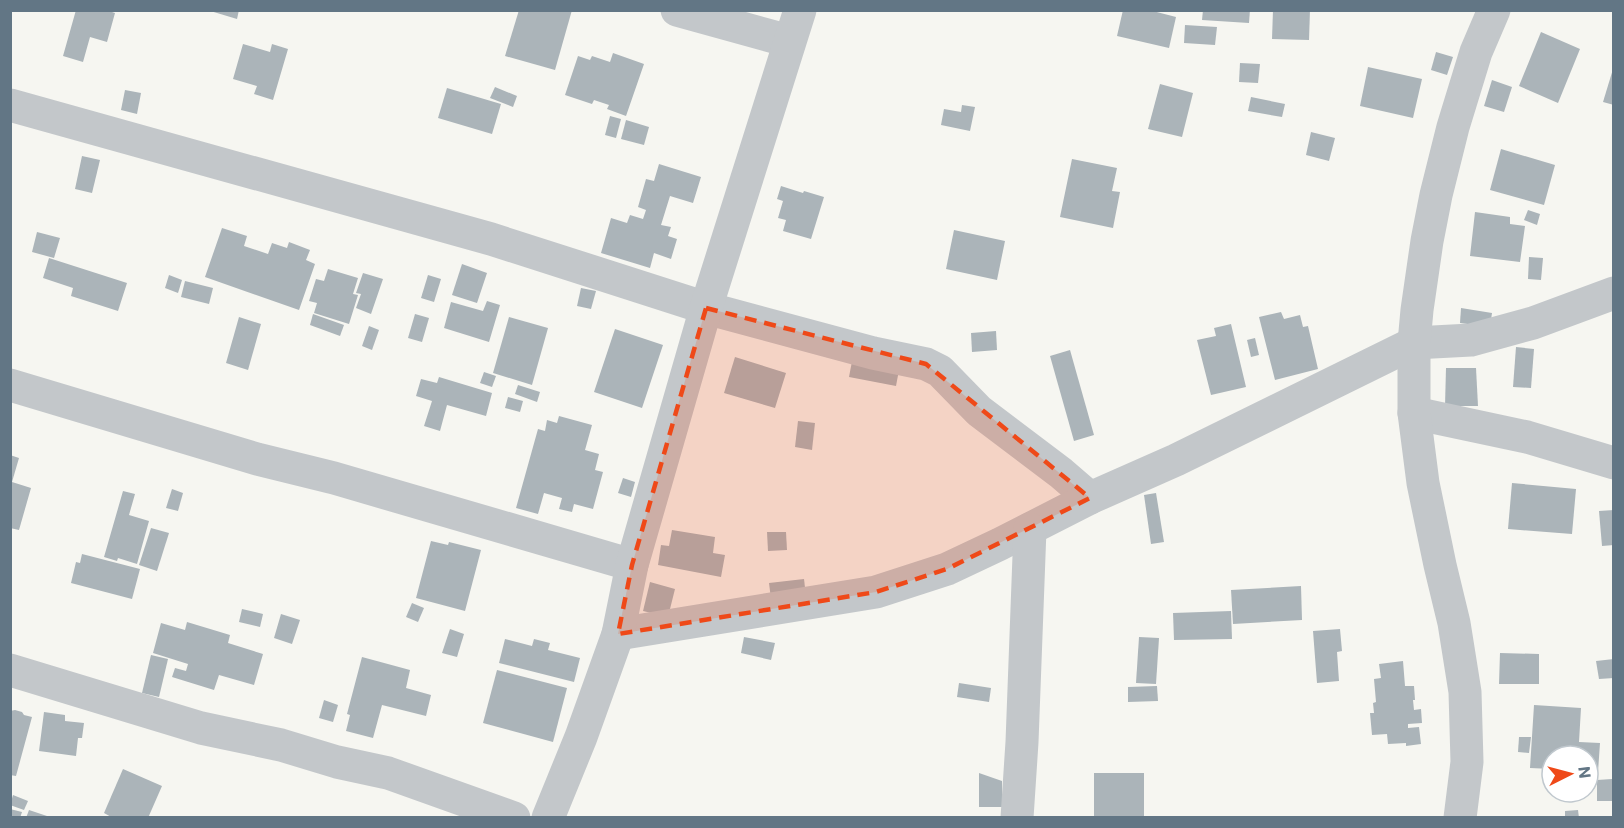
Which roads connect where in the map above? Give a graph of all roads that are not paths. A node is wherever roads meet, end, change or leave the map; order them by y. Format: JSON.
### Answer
{"nodes":[{"id":1,"x":677,"y":10,"type":"edge"},
{"id":2,"x":800,"y":10,"type":"edge"},
{"id":3,"x":1494,"y":11,"type":"edge"},
{"id":4,"x":789,"y":41,"type":"junction"},
{"id":5,"x":10,"y":105,"type":"edge"},
{"id":6,"x":1614,"y":293,"type":"edge"},
{"id":7,"x":706,"y":308,"type":"junction"},
{"id":8,"x":1414,"y":343,"type":"junction"},
{"id":9,"x":10,"y":385,"type":"edge"},
{"id":10,"x":1414,"y":413,"type":"junction"},
{"id":11,"x":1614,"y":463,"type":"edge"},
{"id":12,"x":1090,"y":498,"type":"junction"},
{"id":13,"x":1030,"y":529,"type":"junction"},
{"id":14,"x":632,"y":565,"type":"junction"},
{"id":15,"x":618,"y":634,"type":"junction"},
{"id":16,"x":10,"y":670,"type":"edge"},
{"id":17,"x":514,"y":818,"type":"edge"},
{"id":18,"x":548,"y":818,"type":"edge"},
{"id":19,"x":1017,"y":818,"type":"edge"},
{"id":20,"x":1460,"y":818,"type":"edge"}],
"edges":[{"from":1,"to":4,"type":"street"},
{"from":2,"to":4,"type":"street"},
{"from":3,"to":8,"type":"street"},
{"from":4,"to":7,"type":"street"},
{"from":5,"to":7,"type":"street"},
{"from":6,"to":8,"type":"street"},
{"from":7,"to":12,"type":"street"},
{"from":7,"to":14,"type":"street"},
{"from":8,"to":10,"type":"street"},
{"from":8,"to":12,"type":"street"},
{"from":9,"to":14,"type":"street"},
{"from":10,"to":11,"type":"street"},
{"from":10,"to":20,"type":"street"},
{"from":12,"to":13,"type":"street"},
{"from":13,"to":15,"type":"street"},
{"from":13,"to":19,"type":"street"},
{"from":14,"to":15,"type":"street"},
{"from":15,"to":18,"type":"street"},
{"from":16,"to":17,"type":"street"}]}
